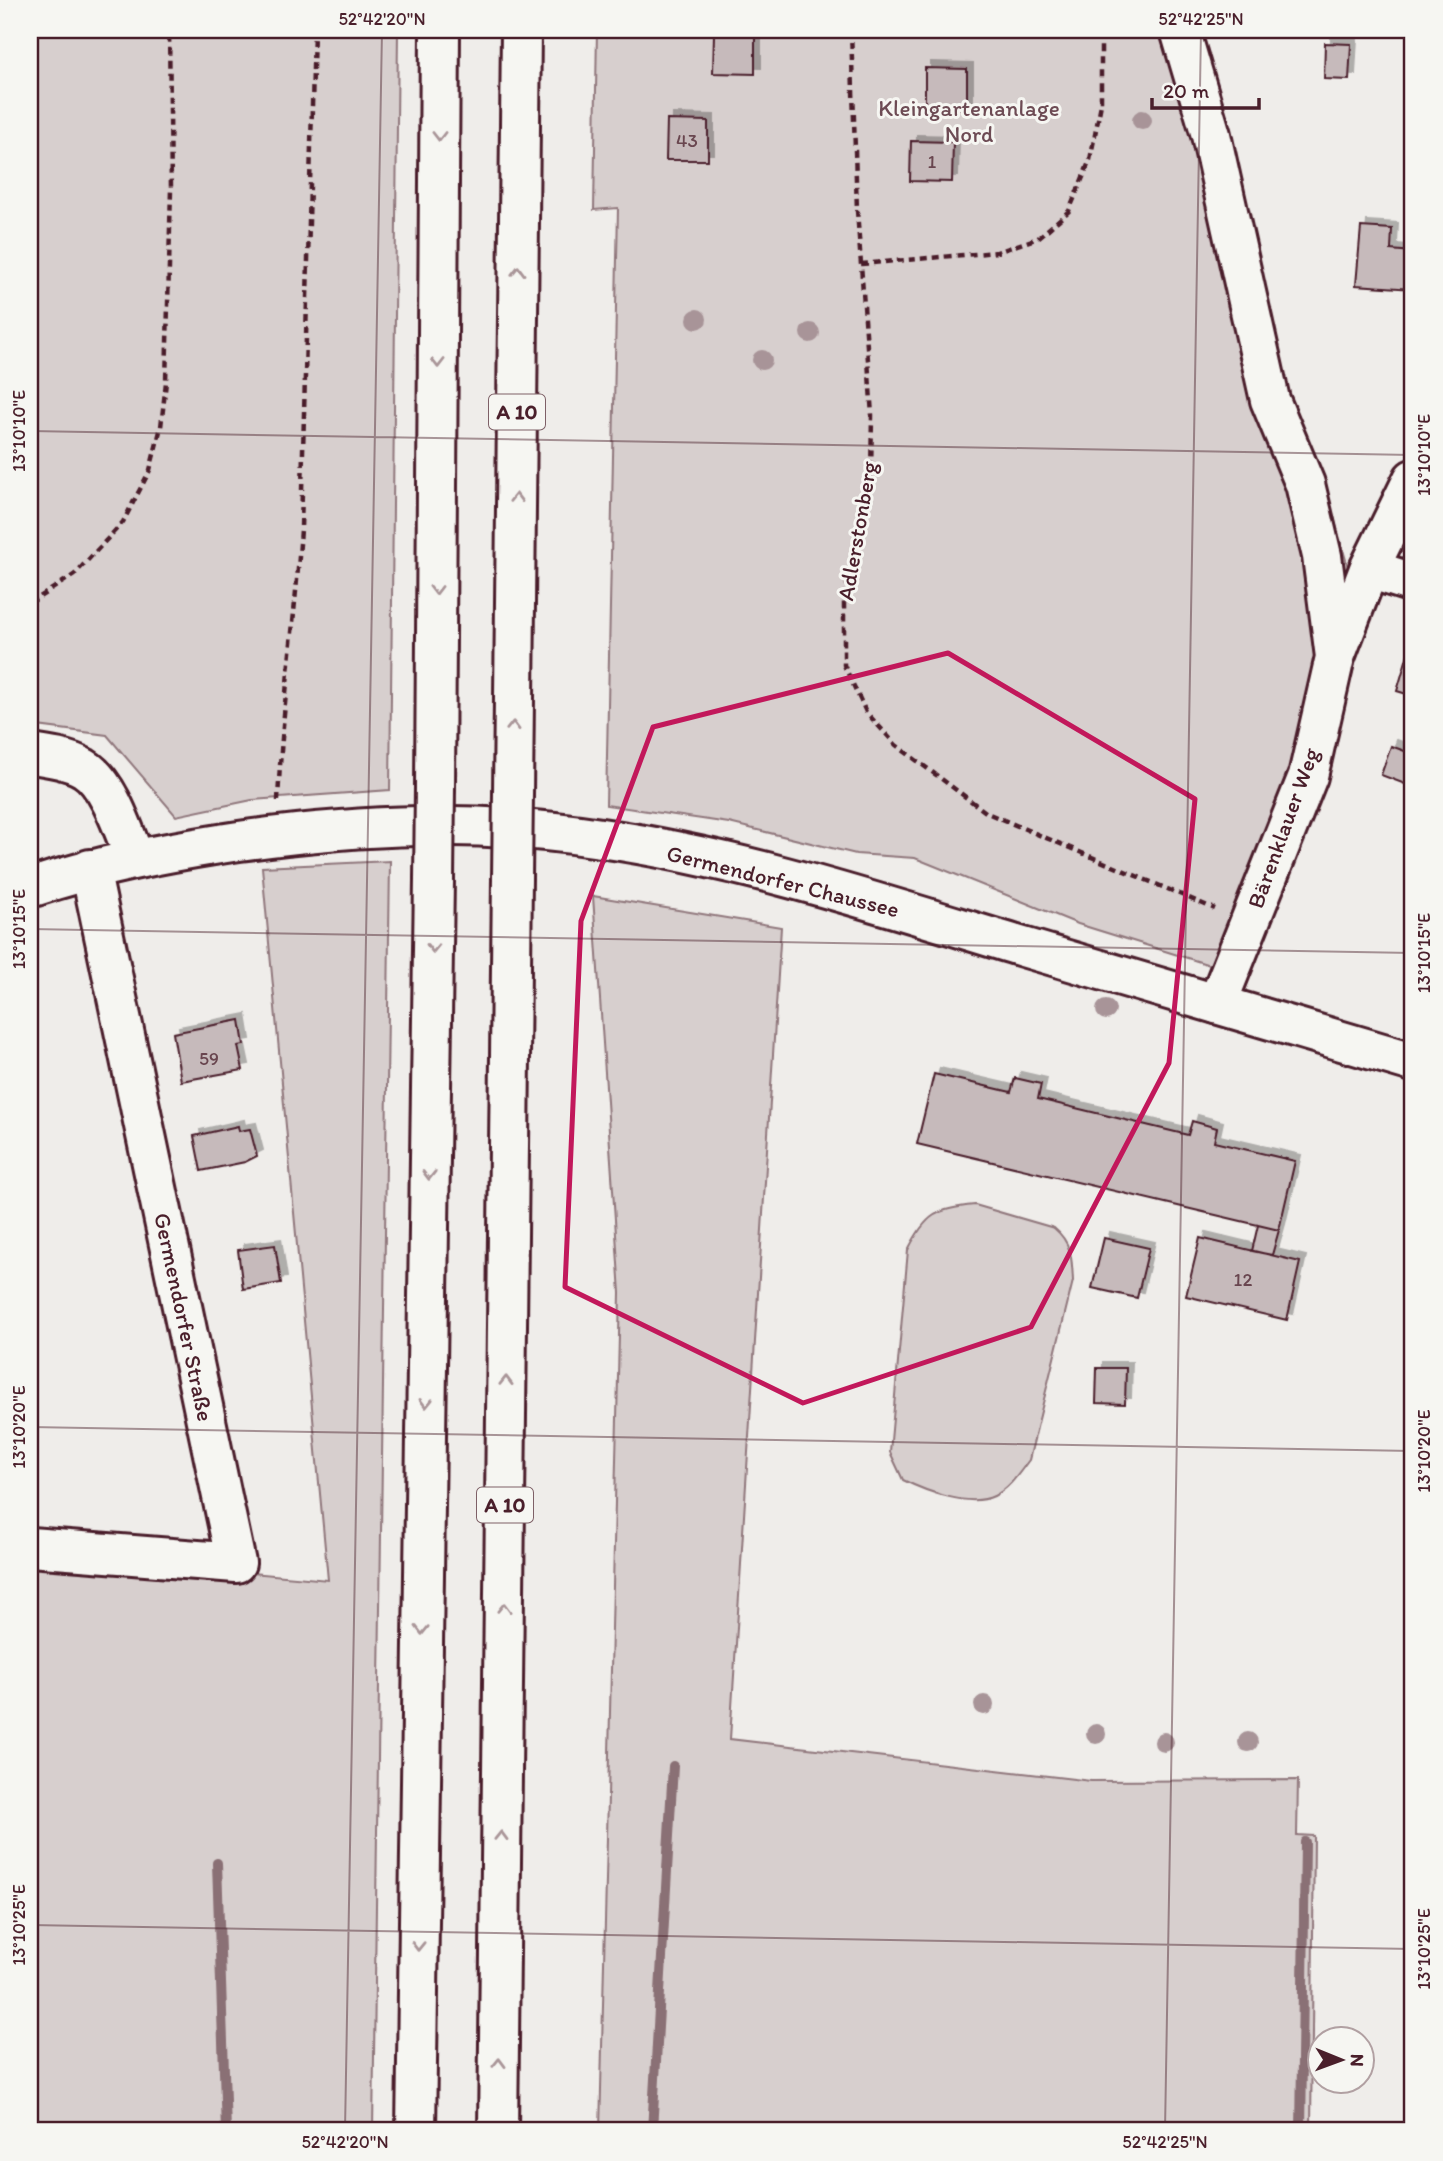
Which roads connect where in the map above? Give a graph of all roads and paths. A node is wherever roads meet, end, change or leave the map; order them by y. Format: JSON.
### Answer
{"nodes":[{"id":1,"x":169,"y":30,"type":"edge"},
{"id":2,"x":314,"y":30,"type":"edge"},
{"id":3,"x":440,"y":30,"type":"edge"},
{"id":4,"x":521,"y":30,"type":"edge"},
{"id":5,"x":851,"y":30,"type":"edge"},
{"id":6,"x":1101,"y":30,"type":"edge"},
{"id":7,"x":1180,"y":30,"type":"edge"},
{"id":8,"x":861,"y":264,"type":"junction"},
{"id":9,"x":1413,"y":479,"type":"edge"},
{"id":10,"x":1369,"y":569,"type":"junction"},
{"id":11,"x":1413,"y":583,"type":"edge"},
{"id":12,"x":30,"y":603,"type":"edge"},
{"id":13,"x":1335,"y":657,"type":"junction"},
{"id":14,"x":30,"y":754,"type":"edge"},
{"id":15,"x":277,"y":836,"type":"junction"},
{"id":16,"x":135,"y":859,"type":"junction"},
{"id":17,"x":90,"y":869,"type":"junction"},
{"id":18,"x":30,"y":888,"type":"edge"},
{"id":19,"x":1248,"y":922,"type":"junction"},
{"id":20,"x":1217,"y":1004,"type":"junction"},
{"id":21,"x":1413,"y":1062,"type":"edge"},
{"id":22,"x":30,"y":1547,"type":"edge"},
{"id":23,"x":416,"y":2131,"type":"edge"},
{"id":24,"x":498,"y":2131,"type":"edge"}],
"edges":[{"from":1,"to":12,"type":"path"},
{"from":2,"to":15,"type":"path"},
{"from":3,"to":23,"type":"main road","one_way":true,"bridge":true},
{"from":24,"to":4,"type":"main road","number":"A 10","one_way":true,"bridge":true},
{"from":5,"to":8,"type":"path","name":"Adlerstonberg"},
{"from":6,"to":8,"type":"path"},
{"from":7,"to":13,"type":"main road"},
{"from":8,"to":19,"type":"path","name":"Adlerstonberg"},
{"from":9,"to":10,"type":"main road","name":"Bärenklauer Weg"},
{"from":10,"to":11,"type":"main road"},
{"from":10,"to":13,"type":"main road","name":"Bärenklauer Weg"},
{"from":13,"to":19,"type":"main road","name":"Bärenklauer Weg"},
{"from":14,"to":16,"type":"main road"},
{"from":15,"to":16,"type":"main road","name":"Germendorfer Chaussee"},
{"from":15,"to":20,"type":"main road","name":"Germendorfer Chaussee"},
{"from":16,"to":17,"type":"main road"},
{"from":17,"to":18,"type":"main road"},
{"from":17,"to":22,"type":"main road","name":"Germendorfer Straße"},
{"from":19,"to":20,"type":"main road","name":"Bärenklauer Weg"},
{"from":20,"to":21,"type":"main road","name":"Germendorfer Chaussee"}]}
